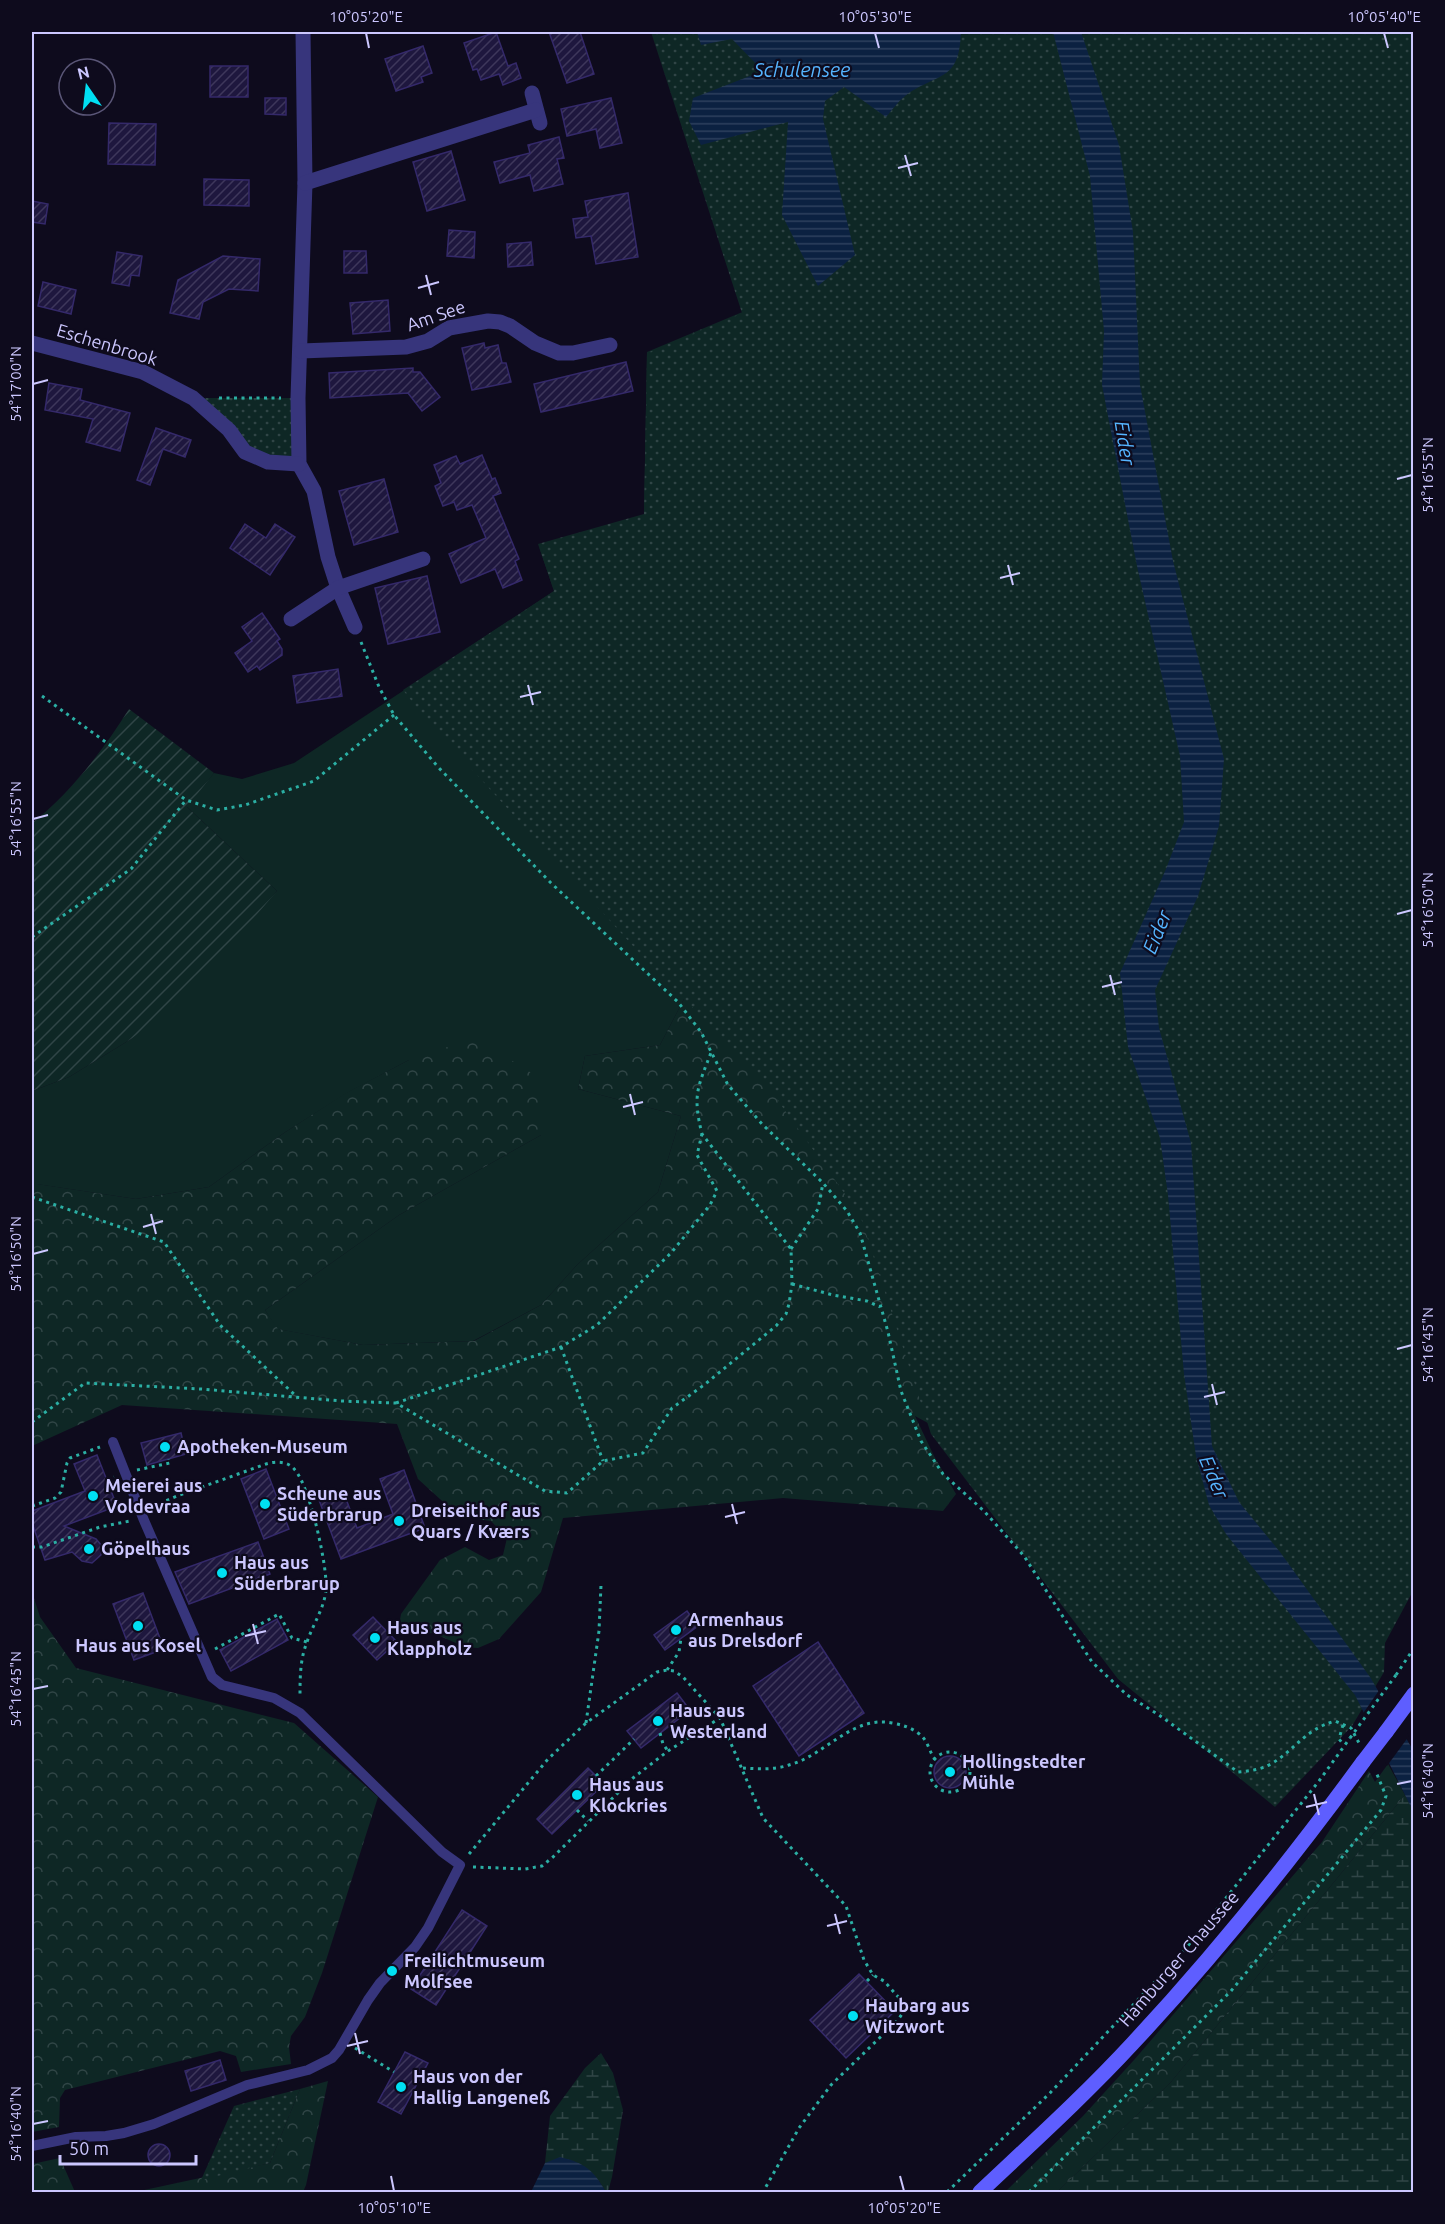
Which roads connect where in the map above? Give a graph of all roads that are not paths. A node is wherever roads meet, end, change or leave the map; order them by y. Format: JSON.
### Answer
{"nodes":[{"id":1,"x":303,"y":32,"type":"edge"},
{"id":2,"x":532,"y":93,"type":"dead end"},
{"id":3,"x":305,"y":183,"type":"junction"},
{"id":4,"x":32,"y":343,"type":"edge"},
{"id":5,"x":610,"y":345,"type":"dead end"},
{"id":6,"x":300,"y":351,"type":"junction"},
{"id":7,"x":299,"y":464,"type":"junction"},
{"id":8,"x":423,"y":559,"type":"dead end"},
{"id":9,"x":338,"y":588,"type":"junction"},
{"id":10,"x":291,"y":619,"type":"dead end"},
{"id":11,"x":355,"y":627,"type":"road end"},
{"id":12,"x":113,"y":1442,"type":"road end"},
{"id":13,"x":1411,"y":1697,"type":"edge"},
{"id":14,"x":32,"y":2146,"type":"edge"},
{"id":15,"x":980,"y":2193,"type":"edge"}],
"edges":[{"from":1,"to":3,"type":"street"},
{"from":2,"to":3,"type":"street"},
{"from":3,"to":6,"type":"street"},
{"from":4,"to":7,"type":"street","name":"Eschenbrook"},
{"from":5,"to":6,"type":"street","name":"Am See"},
{"from":6,"to":7,"type":"street"},
{"from":7,"to":9,"type":"street"},
{"from":8,"to":9,"type":"street"},
{"from":9,"to":10,"type":"street"},
{"from":9,"to":11,"type":"street"},
{"from":12,"to":14,"type":"lane"},
{"from":13,"to":15,"type":"main road","name":"Hamburger Chaussee","bridge":true}]}
